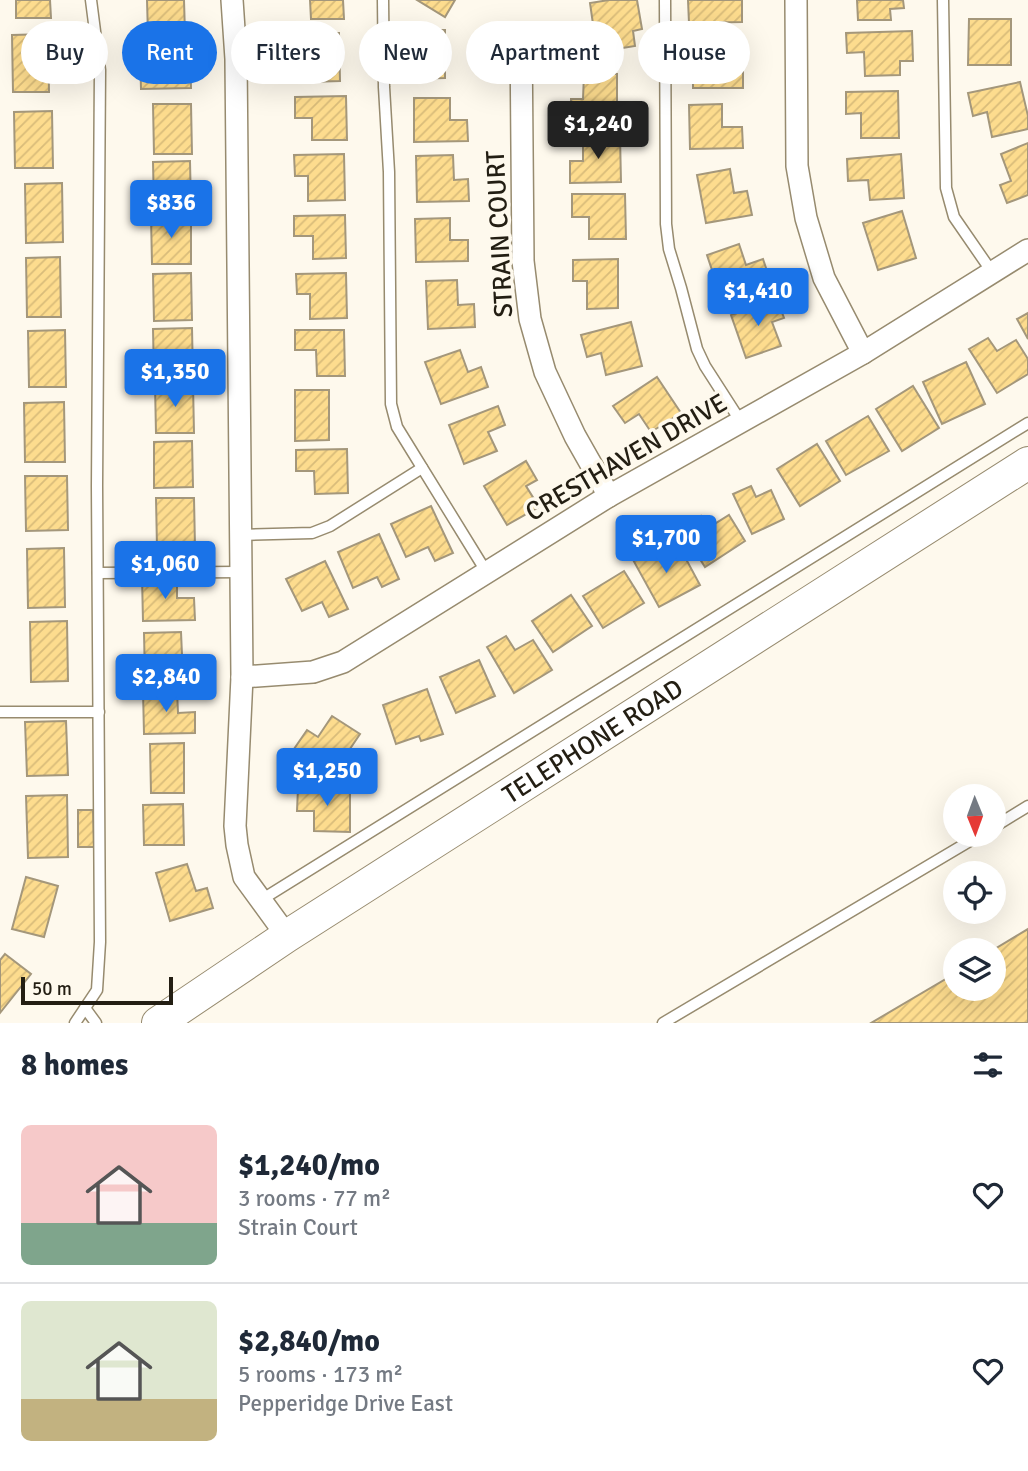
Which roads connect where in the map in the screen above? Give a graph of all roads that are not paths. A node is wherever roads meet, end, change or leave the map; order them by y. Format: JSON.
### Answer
{"nodes":[{"id":1,"x":92,"y":0,"type":"edge"},
{"id":2,"x":232,"y":0,"type":"edge"},
{"id":3,"x":383,"y":0,"type":"edge"},
{"id":4,"x":665,"y":0,"type":"edge"},
{"id":5,"x":796,"y":0,"type":"edge"},
{"id":6,"x":943,"y":0,"type":"edge"},
{"id":7,"x":521,"y":84,"type":"edge"},
{"id":8,"x":1028,"y":250,"type":"edge"},
{"id":9,"x":992,"y":272,"type":"junction"},
{"id":10,"x":863,"y":353,"type":"junction"},
{"id":11,"x":741,"y":422,"type":"junction"},
{"id":12,"x":1028,"y":422,"type":"edge"},
{"id":13,"x":1028,"y":463,"type":"edge"},
{"id":14,"x":422,"y":468,"type":"junction"},
{"id":15,"x":609,"y":496,"type":"junction"},
{"id":16,"x":240,"y":535,"type":"junction"},
{"id":17,"x":241,"y":572,"type":"junction"},
{"id":18,"x":98,"y":573,"type":"junction"},
{"id":19,"x":486,"y":573,"type":"junction"},
{"id":20,"x":242,"y":677,"type":"junction"},
{"id":21,"x":0,"y":712,"type":"edge"},
{"id":22,"x":99,"y":712,"type":"junction"},
{"id":23,"x":1028,"y":806,"type":"edge"},
{"id":24,"x":1006,"y":820,"type":"edge"},
{"id":25,"x":960,"y":847,"type":"edge"},
{"id":26,"x":261,"y":900,"type":"junction"},
{"id":27,"x":287,"y":936,"type":"junction"},
{"id":28,"x":85,"y":1008,"type":"junction"},
{"id":29,"x":75,"y":1023,"type":"edge"},
{"id":30,"x":96,"y":1023,"type":"edge"},
{"id":31,"x":158,"y":1023,"type":"edge"},
{"id":32,"x":663,"y":1023,"type":"edge"}],
"edges":[{"from":1,"to":18,"type":"lane"},
{"from":2,"to":16,"type":"street"},
{"from":3,"to":14,"type":"lane"},
{"from":4,"to":11,"type":"lane"},
{"from":5,"to":10,"type":"street"},
{"from":6,"to":9,"type":"lane"},
{"from":7,"to":15,"type":"street","name":"STRAIN COURT"},
{"from":8,"to":9,"type":"street","name":"CRESTHAVEN DRIVE"},
{"from":9,"to":10,"type":"street","name":"CRESTHAVEN DRIVE"},
{"from":10,"to":11,"type":"street","name":"CRESTHAVEN DRIVE"},
{"from":11,"to":15,"type":"street","name":"CRESTHAVEN DRIVE"},
{"from":12,"to":26,"type":"lane"},
{"from":13,"to":27,"type":"main road","name":"TELEPHONE ROAD"},
{"from":14,"to":16,"type":"lane"},
{"from":14,"to":19,"type":"lane"},
{"from":15,"to":19,"type":"street","name":"CRESTHAVEN DRIVE"},
{"from":16,"to":17,"type":"street"},
{"from":17,"to":18,"type":"lane"},
{"from":17,"to":20,"type":"street"},
{"from":18,"to":22,"type":"lane"},
{"from":19,"to":20,"type":"street","name":"CRESTHAVEN DRIVE"},
{"from":20,"to":26,"type":"street"},
{"from":21,"to":22,"type":"lane"},
{"from":22,"to":28,"type":"lane"},
{"from":23,"to":24,"type":"lane"},
{"from":25,"to":32,"type":"lane"},
{"from":26,"to":27,"type":"street"},
{"from":27,"to":31,"type":"main road","name":"TELEPHONE ROAD"},
{"from":28,"to":29,"type":"lane"},
{"from":28,"to":30,"type":"lane"}]}
